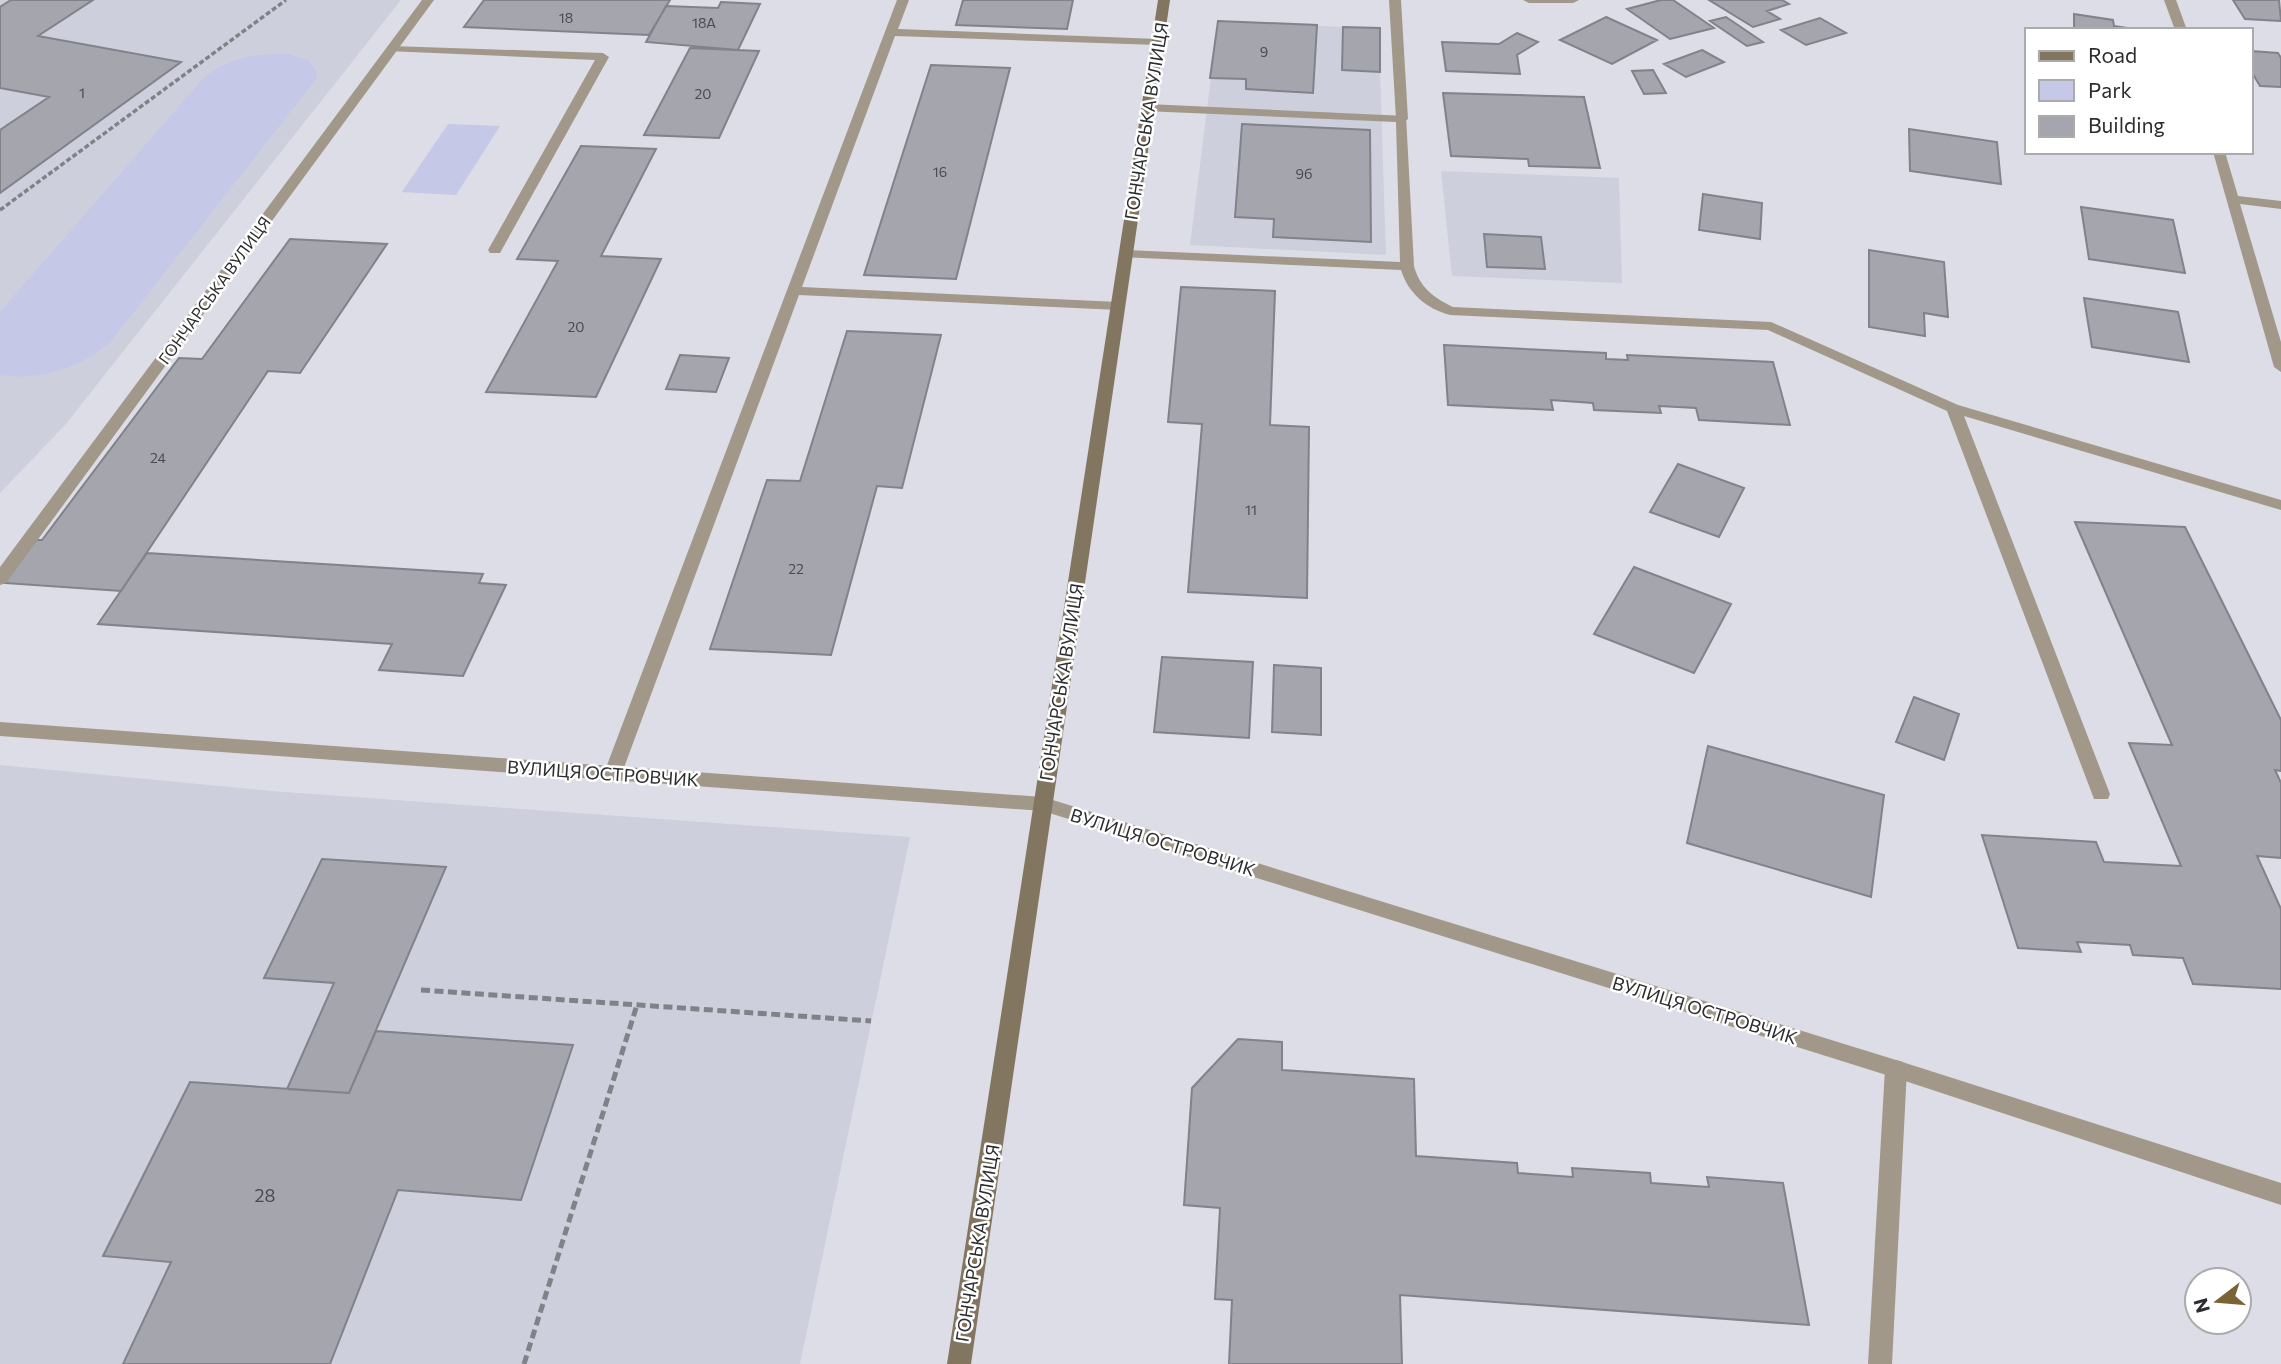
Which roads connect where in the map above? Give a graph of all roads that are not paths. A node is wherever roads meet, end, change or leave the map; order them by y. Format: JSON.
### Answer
{"nodes":[{"id":1,"x":428,"y":0,"type":"edge"},
{"id":2,"x":903,"y":0,"type":"edge"},
{"id":3,"x":1164,"y":0,"type":"edge"},
{"id":4,"x":1395,"y":0,"type":"edge"},
{"id":5,"x":1529,"y":0,"type":"edge"},
{"id":6,"x":1573,"y":0,"type":"edge"},
{"id":7,"x":2170,"y":0,"type":"edge"},
{"id":8,"x":2180,"y":28,"type":"edge"},
{"id":9,"x":892,"y":32,"type":"junction"},
{"id":10,"x":1158,"y":42,"type":"junction"},
{"id":11,"x":391,"y":49,"type":"junction"},
{"id":12,"x":1148,"y":108,"type":"junction"},
{"id":13,"x":1402,"y":119,"type":"junction"},
{"id":14,"x":2220,"y":154,"type":"edge"},
{"id":15,"x":2233,"y":199,"type":"junction"},
{"id":16,"x":2281,"y":205,"type":"edge"},
{"id":17,"x":495,"y":250,"type":"dead end"},
{"id":18,"x":1126,"y":254,"type":"junction"},
{"id":19,"x":1407,"y":266,"type":"junction"},
{"id":20,"x":794,"y":291,"type":"junction"},
{"id":21,"x":1118,"y":306,"type":"junction"},
{"id":22,"x":2281,"y":367,"type":"edge"},
{"id":23,"x":1953,"y":408,"type":"junction"},
{"id":24,"x":2281,"y":505,"type":"edge"},
{"id":25,"x":0,"y":579,"type":"edge"},
{"id":26,"x":0,"y":729,"type":"edge"},
{"id":27,"x":613,"y":773,"type":"junction"},
{"id":28,"x":2101,"y":794,"type":"dead end"},
{"id":29,"x":1043,"y":804,"type":"junction"},
{"id":30,"x":1896,"y":1069,"type":"junction"},
{"id":31,"x":2281,"y":1194,"type":"edge"},
{"id":32,"x":959,"y":1364,"type":"edge"},
{"id":33,"x":1880,"y":1364,"type":"edge"}],
"edges":[{"from":1,"to":11,"type":"street","name":"ГОНЧАРСЬКА ВУЛИЦЯ"},
{"from":2,"to":9,"type":"street"},
{"from":3,"to":10,"type":"main road","name":"ГОНЧАРСЬКА ВУЛИЦЯ"},
{"from":4,"to":13,"type":"street"},
{"from":5,"to":6,"type":"street"},
{"from":7,"to":8,"type":"street"},
{"from":9,"to":10,"type":"street"},
{"from":9,"to":20,"type":"street"},
{"from":10,"to":12,"type":"main road","name":"ГОНЧАРСЬКА ВУЛИЦЯ"},
{"from":11,"to":17,"type":"street"},
{"from":11,"to":25,"type":"street","name":"ГОНЧАРСЬКА ВУЛИЦЯ"},
{"from":12,"to":13,"type":"street"},
{"from":12,"to":18,"type":"main road","name":"ГОНЧАРСЬКА ВУЛИЦЯ"},
{"from":13,"to":19,"type":"street"},
{"from":14,"to":15,"type":"street"},
{"from":15,"to":16,"type":"street"},
{"from":15,"to":22,"type":"street"},
{"from":18,"to":19,"type":"street"},
{"from":18,"to":21,"type":"main road","name":"ГОНЧАРСЬКА ВУЛИЦЯ"},
{"from":19,"to":23,"type":"street"},
{"from":20,"to":21,"type":"street"},
{"from":20,"to":27,"type":"street"},
{"from":21,"to":29,"type":"main road","name":"ГОНЧАРСЬКА ВУЛИЦЯ"},
{"from":23,"to":24,"type":"street"},
{"from":23,"to":28,"type":"street"},
{"from":26,"to":27,"type":"street","name":"ВУЛИЦЯ ОСТРОВЧИК"},
{"from":27,"to":29,"type":"street","name":"ВУЛИЦЯ ОСТРОВЧИК"},
{"from":29,"to":30,"type":"street","name":"ВУЛИЦЯ ОСТРОВЧИК"},
{"from":29,"to":32,"type":"main road","name":"ГОНЧАРСЬКА ВУЛИЦЯ"},
{"from":30,"to":31,"type":"street","name":"ВУЛИЦЯ ОСТРОВЧИК"},
{"from":30,"to":33,"type":"street"}]}
